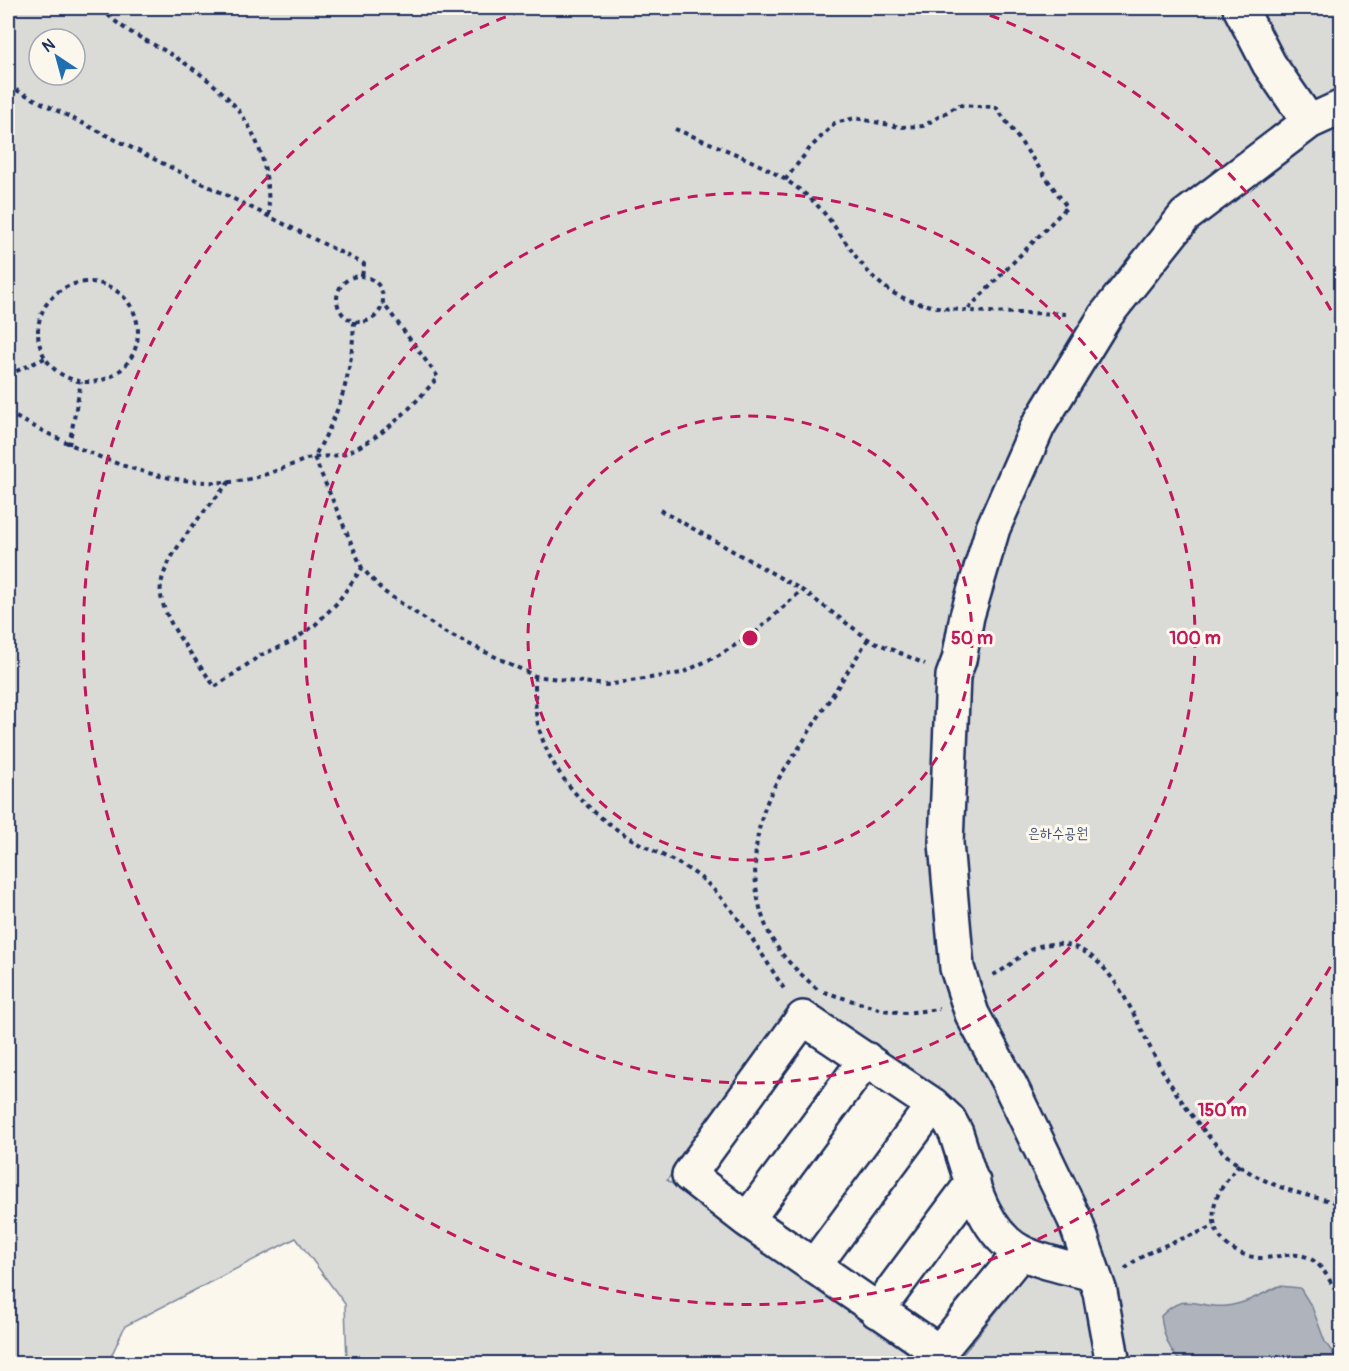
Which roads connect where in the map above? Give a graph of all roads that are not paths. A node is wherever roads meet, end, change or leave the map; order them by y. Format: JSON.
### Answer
{"nodes":[{"id":1,"x":1240,"y":8,"type":"edge"},
{"id":2,"x":1341,"y":107,"type":"edge"},
{"id":3,"x":1309,"y":122,"type":"junction"},
{"id":4,"x":866,"y":1059,"type":"junction"},
{"id":5,"x":933,"y":1105,"type":"junction"},
{"id":6,"x":973,"y":1182,"type":"junction"},
{"id":7,"x":747,"y":1220,"type":"junction"},
{"id":8,"x":1021,"y":1252,"type":"junction"},
{"id":9,"x":814,"y":1266,"type":"junction"},
{"id":10,"x":1096,"y":1283,"type":"junction"},
{"id":11,"x":877,"y":1311,"type":"junction"},
{"id":12,"x":1113,"y":1364,"type":"edge"}],
"edges":[{"from":1,"to":3,"type":"street"},
{"from":2,"to":3,"type":"street"},
{"from":3,"to":10,"type":"street"},
{"from":4,"to":5,"type":"street"},
{"from":4,"to":7,"type":"street"},
{"from":4,"to":7,"type":"street"},
{"from":5,"to":6,"type":"street"},
{"from":5,"to":9,"type":"street"},
{"from":6,"to":8,"type":"street"},
{"from":6,"to":11,"type":"street"},
{"from":7,"to":9,"type":"street"},
{"from":8,"to":10,"type":"street"},
{"from":8,"to":11,"type":"street"},
{"from":9,"to":11,"type":"street"},
{"from":10,"to":12,"type":"street"}]}
